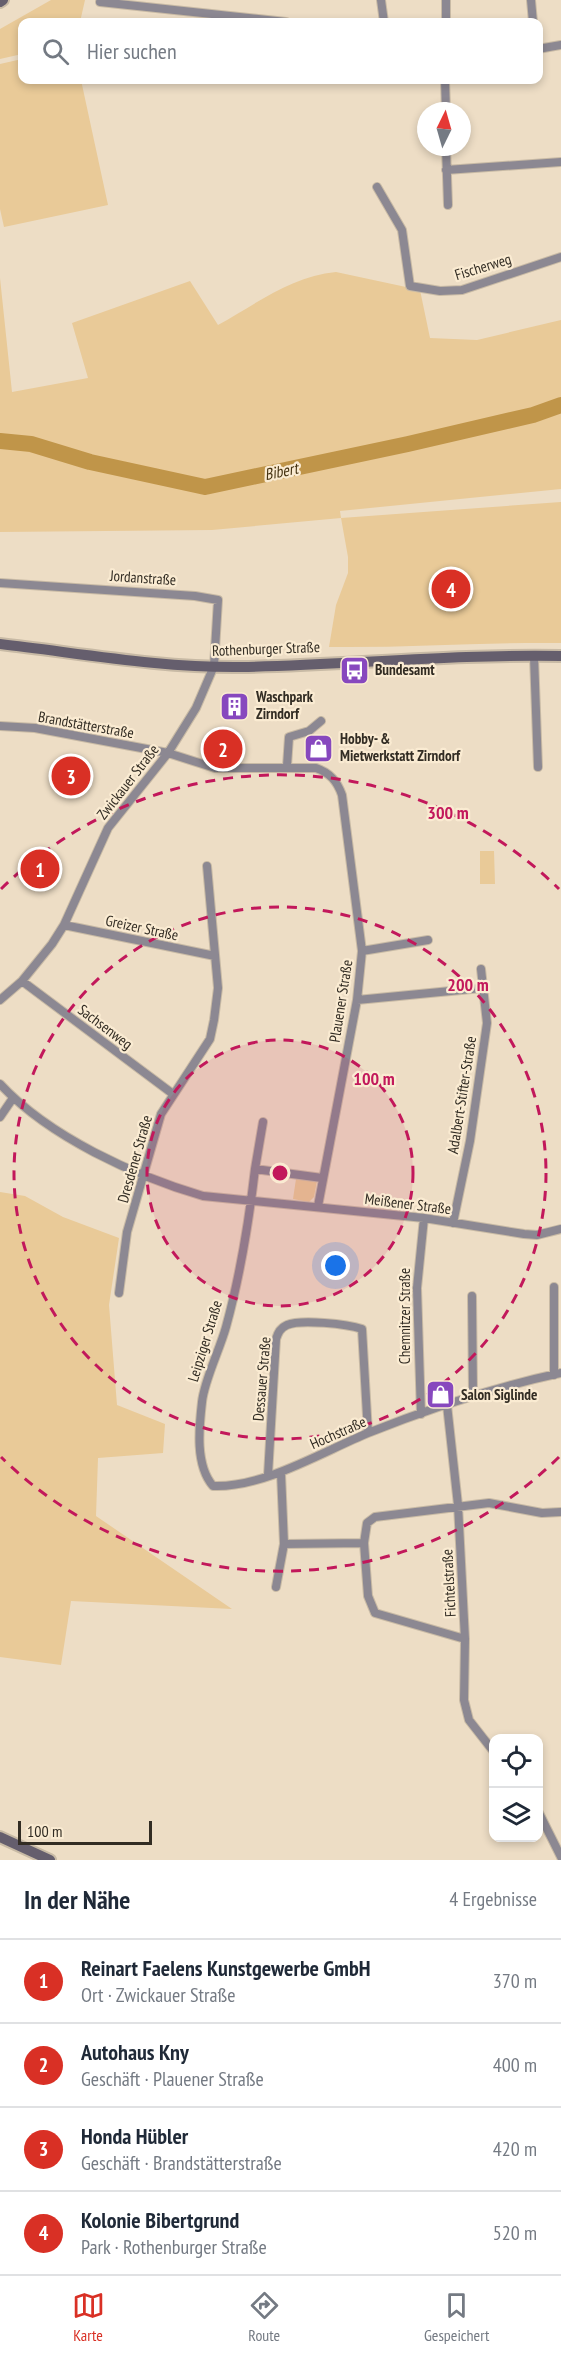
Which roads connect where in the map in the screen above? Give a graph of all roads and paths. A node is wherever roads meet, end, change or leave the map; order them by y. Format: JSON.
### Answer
{"nodes":[{"id":1,"x":381,"y":0,"type":"edge"},
{"id":2,"x":446,"y":0,"type":"edge"},
{"id":3,"x":531,"y":0,"type":"edge"},
{"id":4,"x":100,"y":2,"type":"dead end"},
{"id":5,"x":249,"y":18,"type":"edge"},
{"id":6,"x":383,"y":18,"type":"edge"},
{"id":7,"x":446,"y":18,"type":"edge"},
{"id":8,"x":532,"y":18,"type":"edge"},
{"id":9,"x":561,"y":45,"type":"edge"},
{"id":10,"x":543,"y":48,"type":"edge"},
{"id":11,"x":445,"y":84,"type":"edge"},
{"id":12,"x":446,"y":102,"type":"edge"},
{"id":13,"x":446,"y":156,"type":"edge"},
{"id":14,"x":561,"y":162,"type":"edge"},
{"id":15,"x":446,"y":170,"type":"junction"},
{"id":16,"x":377,"y":187,"type":"dead end"},
{"id":17,"x":448,"y":205,"type":"dead end"},
{"id":18,"x":561,"y":257,"type":"edge"},
{"id":19,"x":0,"y":583,"type":"edge"},
{"id":20,"x":0,"y":644,"type":"edge"},
{"id":21,"x":534,"y":656,"type":"junction"},
{"id":22,"x":561,"y":656,"type":"edge"},
{"id":23,"x":214,"y":666,"type":"junction"},
{"id":24,"x":321,"y":721,"type":"dead end"},
{"id":25,"x":0,"y":726,"type":"edge"},
{"id":26,"x":168,"y":753,"type":"junction"},
{"id":27,"x":287,"y":766,"type":"junction"},
{"id":28,"x":538,"y":767,"type":"dead end"},
{"id":29,"x":207,"y":866,"type":"dead end"},
{"id":30,"x":64,"y":925,"type":"junction"},
{"id":31,"x":428,"y":940,"type":"dead end"},
{"id":32,"x":362,"y":951,"type":"junction"},
{"id":33,"x":215,"y":956,"type":"junction"},
{"id":34,"x":481,"y":969,"type":"dead end"},
{"id":35,"x":22,"y":981,"type":"junction"},
{"id":36,"x":482,"y":988,"type":"junction"},
{"id":37,"x":0,"y":1000,"type":"edge"},
{"id":38,"x":357,"y":1000,"type":"junction"},
{"id":39,"x":0,"y":1084,"type":"edge"},
{"id":40,"x":173,"y":1094,"type":"junction"},
{"id":41,"x":14,"y":1098,"type":"junction"},
{"id":42,"x":0,"y":1117,"type":"edge"},
{"id":43,"x":263,"y":1122,"type":"dead end"},
{"id":44,"x":255,"y":1169,"type":"junction"},
{"id":45,"x":144,"y":1176,"type":"junction"},
{"id":46,"x":322,"y":1178,"type":"junction"},
{"id":47,"x":251,"y":1203,"type":"junction"},
{"id":48,"x":318,"y":1206,"type":"junction"},
{"id":49,"x":424,"y":1218,"type":"junction"},
{"id":50,"x":453,"y":1223,"type":"junction"},
{"id":51,"x":561,"y":1228,"type":"edge"},
{"id":52,"x":554,"y":1287,"type":"dead end"},
{"id":53,"x":119,"y":1293,"type":"dead end"},
{"id":54,"x":472,"y":1296,"type":"dead end"},
{"id":55,"x":558,"y":1374,"type":"edge"},
{"id":56,"x":473,"y":1396,"type":"junction"},
{"id":57,"x":447,"y":1405,"type":"junction"},
{"id":58,"x":421,"y":1414,"type":"junction"},
{"id":59,"x":368,"y":1433,"type":"junction"},
{"id":60,"x":281,"y":1473,"type":"junction"},
{"id":61,"x":268,"y":1475,"type":"junction"},
{"id":62,"x":213,"y":1486,"type":"joint"},
{"id":63,"x":458,"y":1505,"type":"junction"},
{"id":64,"x":561,"y":1512,"type":"edge"},
{"id":65,"x":364,"y":1543,"type":"junction"},
{"id":66,"x":284,"y":1544,"type":"junction"},
{"id":67,"x":276,"y":1587,"type":"dead end"},
{"id":68,"x":465,"y":1639,"type":"junction"},
{"id":69,"x":489,"y":1746,"type":"edge"},
{"id":70,"x":543,"y":1821,"type":"edge"},
{"id":71,"x":0,"y":1837,"type":"edge"},
{"id":72,"x":561,"y":1857,"type":"edge"},
{"id":73,"x":50,"y":1860,"type":"edge"}],
"edges":[{"from":1,"to":6,"type":"street"},
{"from":2,"to":7,"type":"street"},
{"from":3,"to":8,"type":"street"},
{"from":4,"to":5,"type":"street"},
{"from":9,"to":10,"type":"street"},
{"from":11,"to":12,"type":"street"},
{"from":13,"to":15,"type":"street"},
{"from":14,"to":15,"type":"street"},
{"from":15,"to":17,"type":"street"},
{"from":16,"to":18,"type":"street","name":"Fischerweg"},
{"from":19,"to":23,"type":"street","name":"Jordanstraße"},
{"from":20,"to":23,"type":"main road","name":"Rothenburger Straße"},
{"from":21,"to":22,"type":"main road","name":"Rothenburger Straße"},
{"from":21,"to":23,"type":"main road","name":"Rothenburger Straße"},
{"from":21,"to":28,"type":"street"},
{"from":23,"to":26,"type":"street","name":"Zwickauer Straße"},
{"from":24,"to":27,"type":"street"},
{"from":25,"to":26,"type":"street","name":"Brandstätterstraße"},
{"from":26,"to":27,"type":"street","name":"Plauener Straße"},
{"from":26,"to":30,"type":"street","name":"Zwickauer Straße"},
{"from":27,"to":32,"type":"street","name":"Plauener Straße"},
{"from":29,"to":33,"type":"street","name":"Dresdener Straße"},
{"from":30,"to":33,"type":"street","name":"Greizer Straße"},
{"from":30,"to":35,"type":"street","name":"Zwickauer Straße"},
{"from":31,"to":32,"type":"street"},
{"from":32,"to":38,"type":"street","name":"Plauener Straße"},
{"from":33,"to":40,"type":"street","name":"Dresdener Straße"},
{"from":34,"to":36,"type":"street","name":"Adalbert-Stifter-Straße"},
{"from":35,"to":37,"type":"street","name":"Zwickauer Straße"},
{"from":35,"to":40,"type":"street","name":"Sachsenweg"},
{"from":36,"to":38,"type":"street"},
{"from":36,"to":50,"type":"street","name":"Adalbert-Stifter-Straße"},
{"from":38,"to":46,"type":"street","name":"Plauener Straße"},
{"from":39,"to":41,"type":"street","name":"Meißener Straße"},
{"from":40,"to":45,"type":"street","name":"Dresdener Straße"},
{"from":41,"to":42,"type":"street"},
{"from":41,"to":45,"type":"street","name":"Meißener Straße"},
{"from":43,"to":44,"type":"street","name":"Leipziger Straße"},
{"from":44,"to":46,"type":"street"},
{"from":44,"to":47,"type":"street","name":"Leipziger Straße"},
{"from":45,"to":47,"type":"street","name":"Meißener Straße"},
{"from":45,"to":53,"type":"street","name":"Dresdener Straße"},
{"from":46,"to":48,"type":"street","name":"Plauener Straße"},
{"from":47,"to":48,"type":"street","name":"Meißener Straße"},
{"from":47,"to":62,"type":"street","name":"Leipziger Straße"},
{"from":48,"to":49,"type":"street","name":"Meißener Straße"},
{"from":49,"to":50,"type":"street","name":"Meißener Straße"},
{"from":49,"to":58,"type":"street","name":"Chemnitzer Straße"},
{"from":50,"to":51,"type":"street","name":"Meißener Straße"},
{"from":52,"to":55,"type":"street","name":"Hochstraße"},
{"from":54,"to":56,"type":"street"},
{"from":55,"to":56,"type":"street","name":"Hochstraße"},
{"from":56,"to":57,"type":"street","name":"Hochstraße"},
{"from":57,"to":58,"type":"street","name":"Hochstraße"},
{"from":57,"to":63,"type":"street","name":"Fichtelstraße"},
{"from":58,"to":59,"type":"street","name":"Hochstraße"},
{"from":59,"to":60,"type":"street","name":"Hochstraße"},
{"from":59,"to":61,"type":"street","name":"Dessauer Straße"},
{"from":60,"to":61,"type":"street","name":"Hochstraße"},
{"from":60,"to":66,"type":"street"},
{"from":61,"to":62,"type":"street","name":"Hochstraße"},
{"from":63,"to":64,"type":"street"},
{"from":63,"to":65,"type":"street"},
{"from":63,"to":68,"type":"street","name":"Fichtelstraße"},
{"from":65,"to":66,"type":"street"},
{"from":65,"to":68,"type":"street"},
{"from":66,"to":67,"type":"street"},
{"from":68,"to":69,"type":"street","name":"Fichtelstraße"},
{"from":70,"to":72,"type":"street"},
{"from":71,"to":73,"type":"main road"}]}
